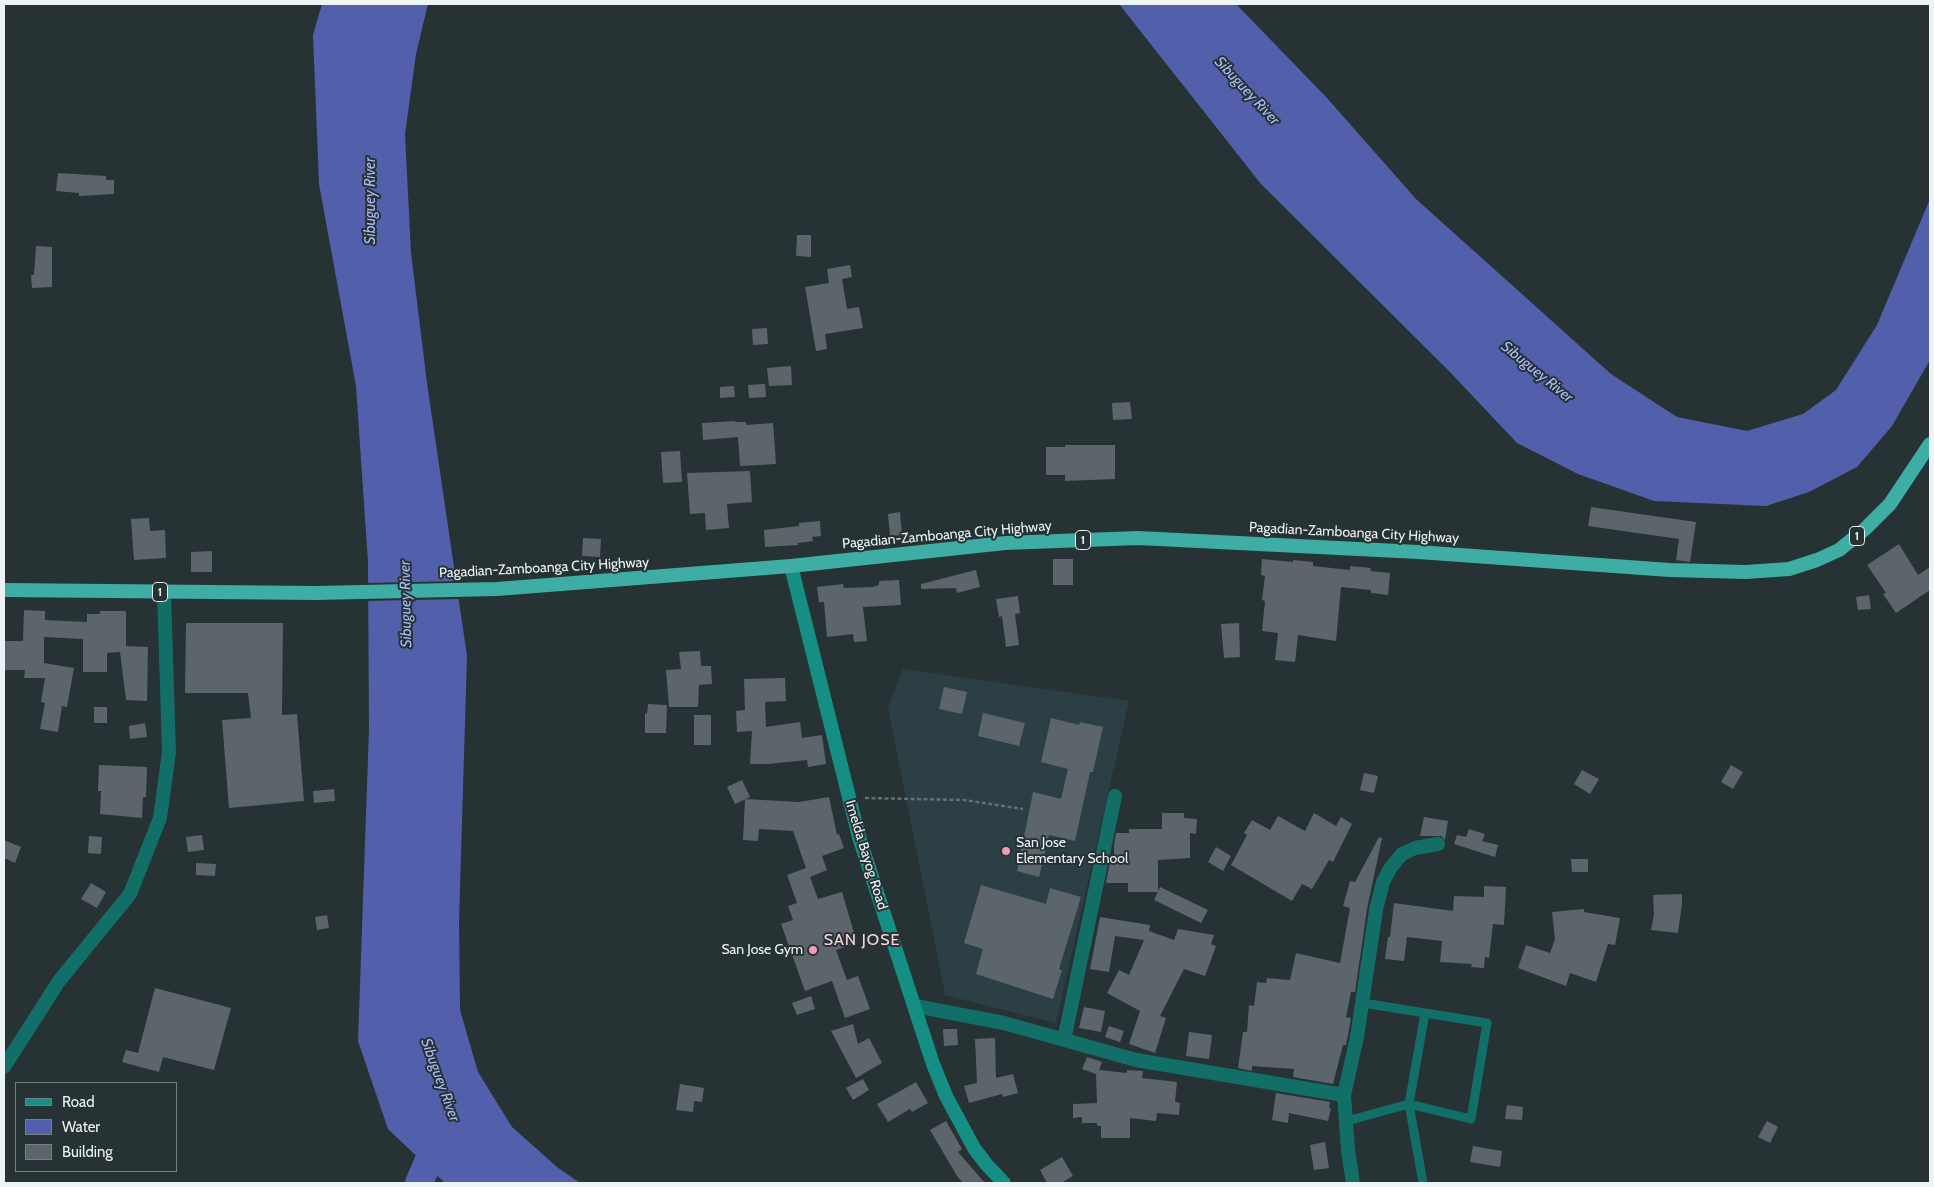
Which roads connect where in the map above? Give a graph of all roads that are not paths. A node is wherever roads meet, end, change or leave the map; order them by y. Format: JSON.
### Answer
{"nodes":[{"id":1,"x":1930,"y":444,"type":"edge"},
{"id":2,"x":791,"y":566,"type":"junction"},
{"id":3,"x":4,"y":590,"type":"edge"},
{"id":4,"x":164,"y":592,"type":"junction"},
{"id":5,"x":1115,"y":796,"type":"dead end"},
{"id":6,"x":1438,"y":844,"type":"dead end"},
{"id":7,"x":1363,"y":1002,"type":"junction"},
{"id":8,"x":915,"y":1006,"type":"junction"},
{"id":9,"x":1425,"y":1013,"type":"junction"},
{"id":10,"x":1064,"y":1040,"type":"junction"},
{"id":11,"x":4,"y":1067,"type":"edge"},
{"id":12,"x":1344,"y":1095,"type":"junction"},
{"id":13,"x":1410,"y":1104,"type":"junction"},
{"id":14,"x":1347,"y":1121,"type":"junction"},
{"id":15,"x":1004,"y":1183,"type":"edge"},
{"id":16,"x":1354,"y":1183,"type":"edge"},
{"id":17,"x":1423,"y":1183,"type":"edge"}],
"edges":[{"from":1,"to":2,"type":"highway","name":"Pagadian-Zamboanga City Highway","number":"1"},
{"from":2,"to":4,"type":"highway","name":"Pagadian-Zamboanga City Highway","number":"1"},
{"from":2,"to":8,"type":"main road","name":"Imelda Bayog Road"},
{"from":3,"to":4,"type":"highway","name":"Pagadian-Zamboanga City Highway","number":"1"},
{"from":4,"to":11,"type":"street"},
{"from":5,"to":10,"type":"street"},
{"from":6,"to":7,"type":"street"},
{"from":7,"to":9,"type":"lane"},
{"from":7,"to":12,"type":"street"},
{"from":8,"to":10,"type":"street"},
{"from":8,"to":15,"type":"main road","name":"Imelda Bayog Road"},
{"from":9,"to":13,"type":"lane"},
{"from":9,"to":13,"type":"lane"},
{"from":10,"to":12,"type":"street"},
{"from":12,"to":14,"type":"street"},
{"from":13,"to":14,"type":"lane"},
{"from":13,"to":17,"type":"lane"},
{"from":14,"to":16,"type":"street"}]}
